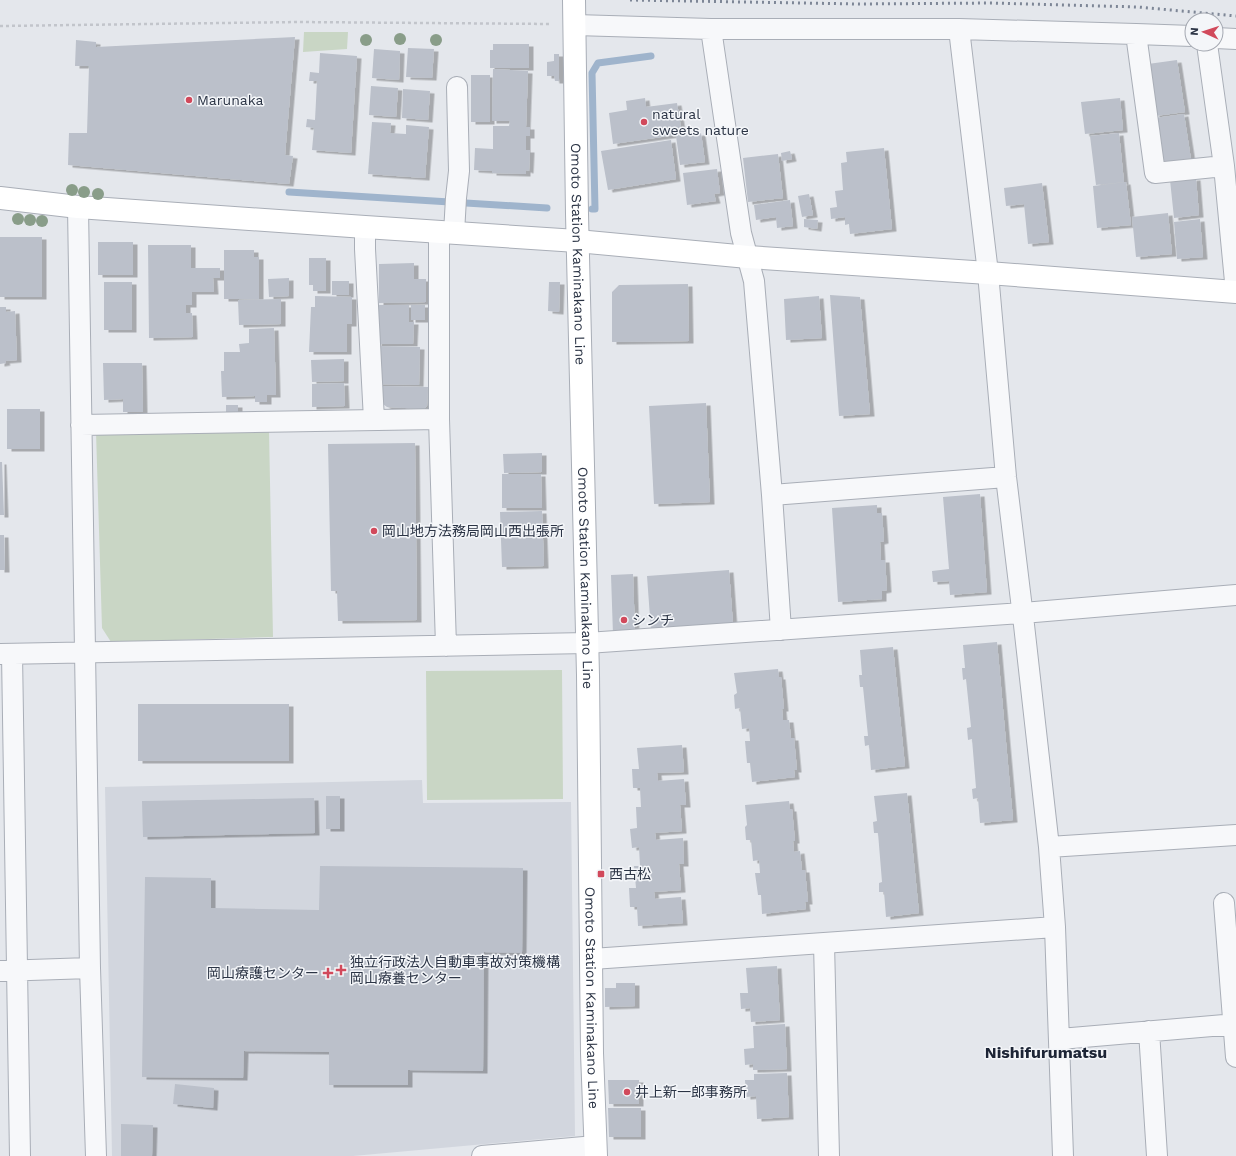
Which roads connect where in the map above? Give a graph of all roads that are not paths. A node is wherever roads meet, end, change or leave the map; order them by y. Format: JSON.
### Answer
{"nodes":[{"id":1,"x":574,"y":0,"type":"edge"},
{"id":2,"x":575,"y":25,"type":"junction"},
{"id":3,"x":711,"y":29,"type":"junction"},
{"id":4,"x":959,"y":29,"type":"junction"},
{"id":5,"x":1136,"y":34,"type":"junction"},
{"id":6,"x":1184,"y":36,"type":"edge"},
{"id":7,"x":1224,"y":38,"type":"edge"},
{"id":8,"x":1236,"y":39,"type":"edge"},
{"id":9,"x":1208,"y":52,"type":"edge"},
{"id":10,"x":457,"y":87,"type":"dead end"},
{"id":11,"x":1224,"y":166,"type":"junction"},
{"id":12,"x":0,"y":198,"type":"edge"},
{"id":13,"x":78,"y":207,"type":"junction"},
{"id":14,"x":365,"y":227,"type":"junction"},
{"id":15,"x":446,"y":232,"type":"junction"},
{"id":16,"x":577,"y":241,"type":"junction"},
{"id":17,"x":748,"y":257,"type":"junction"},
{"id":18,"x":988,"y":273,"type":"junction"},
{"id":19,"x":1236,"y":292,"type":"edge"},
{"id":20,"x":439,"y":419,"type":"junction"},
{"id":21,"x":374,"y":420,"type":"junction"},
{"id":22,"x":81,"y":426,"type":"junction"},
{"id":23,"x":1006,"y":477,"type":"junction"},
{"id":24,"x":772,"y":495,"type":"junction"},
{"id":25,"x":1236,"y":595,"type":"edge"},
{"id":26,"x":1023,"y":613,"type":"junction"},
{"id":27,"x":781,"y":630,"type":"junction"},
{"id":28,"x":587,"y":643,"type":"junction"},
{"id":29,"x":446,"y":646,"type":"junction"},
{"id":30,"x":85,"y":653,"type":"junction"},
{"id":31,"x":6,"y":654,"type":"edge"},
{"id":32,"x":1236,"y":835,"type":"edge"},
{"id":33,"x":1049,"y":847,"type":"junction"},
{"id":34,"x":1224,"y":903,"type":"dead end"},
{"id":35,"x":1055,"y":927,"type":"junction"},
{"id":36,"x":824,"y":943,"type":"junction"},
{"id":37,"x":592,"y":959,"type":"junction"},
{"id":38,"x":90,"y":968,"type":"junction"},
{"id":39,"x":8,"y":970,"type":"edge"},
{"id":40,"x":1235,"y":1024,"type":"edge"},
{"id":41,"x":1150,"y":1031,"type":"junction"},
{"id":42,"x":1060,"y":1039,"type":"junction"},
{"id":43,"x":1236,"y":1057,"type":"edge"},
{"id":44,"x":595,"y":1151,"type":"edge"},
{"id":45,"x":20,"y":1156,"type":"edge"},
{"id":46,"x":96,"y":1156,"type":"edge"},
{"id":47,"x":482,"y":1156,"type":"edge"},
{"id":48,"x":829,"y":1156,"type":"edge"},
{"id":49,"x":1063,"y":1156,"type":"edge"},
{"id":50,"x":1157,"y":1156,"type":"edge"}],
"edges":[{"from":1,"to":2,"type":"street","name":"Omoto Station Kaminakano Line"},
{"from":2,"to":3,"type":"street"},
{"from":2,"to":16,"type":"street","name":"Omoto Station Kaminakano Line"},
{"from":3,"to":4,"type":"street"},
{"from":3,"to":17,"type":"street"},
{"from":4,"to":5,"type":"street"},
{"from":4,"to":18,"type":"street"},
{"from":5,"to":6,"type":"street"},
{"from":5,"to":11,"type":"street"},
{"from":7,"to":8,"type":"street"},
{"from":9,"to":11,"type":"street"},
{"from":10,"to":15,"type":"street"},
{"from":11,"to":19,"type":"street"},
{"from":12,"to":13,"type":"street"},
{"from":13,"to":14,"type":"street"},
{"from":13,"to":22,"type":"street"},
{"from":14,"to":15,"type":"street"},
{"from":14,"to":21,"type":"street"},
{"from":15,"to":16,"type":"street"},
{"from":15,"to":20,"type":"street"},
{"from":16,"to":17,"type":"street"},
{"from":16,"to":28,"type":"street","name":"Omoto Station Kaminakano Line"},
{"from":17,"to":18,"type":"street"},
{"from":17,"to":24,"type":"street"},
{"from":18,"to":19,"type":"street"},
{"from":18,"to":23,"type":"street"},
{"from":20,"to":21,"type":"street"},
{"from":20,"to":29,"type":"street"},
{"from":21,"to":22,"type":"street"},
{"from":22,"to":30,"type":"street"},
{"from":23,"to":24,"type":"street"},
{"from":23,"to":26,"type":"street"},
{"from":24,"to":27,"type":"street"},
{"from":25,"to":26,"type":"street"},
{"from":26,"to":27,"type":"street"},
{"from":26,"to":33,"type":"street"},
{"from":27,"to":28,"type":"street"},
{"from":28,"to":29,"type":"street"},
{"from":28,"to":37,"type":"street","name":"Omoto Station Kaminakano Line"},
{"from":29,"to":30,"type":"street"},
{"from":30,"to":31,"type":"street"},
{"from":30,"to":38,"type":"street"},
{"from":31,"to":39,"type":"street"},
{"from":32,"to":33,"type":"street"},
{"from":33,"to":35,"type":"street"},
{"from":34,"to":40,"type":"street"},
{"from":35,"to":36,"type":"street"},
{"from":35,"to":42,"type":"street"},
{"from":36,"to":37,"type":"street"},
{"from":36,"to":48,"type":"street"},
{"from":37,"to":44,"type":"street","name":"Omoto Station Kaminakano Line"},
{"from":38,"to":39,"type":"street"},
{"from":38,"to":46,"type":"street"},
{"from":39,"to":45,"type":"street"},
{"from":40,"to":41,"type":"street"},
{"from":40,"to":43,"type":"street"},
{"from":41,"to":42,"type":"street"},
{"from":41,"to":50,"type":"street"},
{"from":42,"to":49,"type":"street"},
{"from":44,"to":47,"type":"street"}]}
